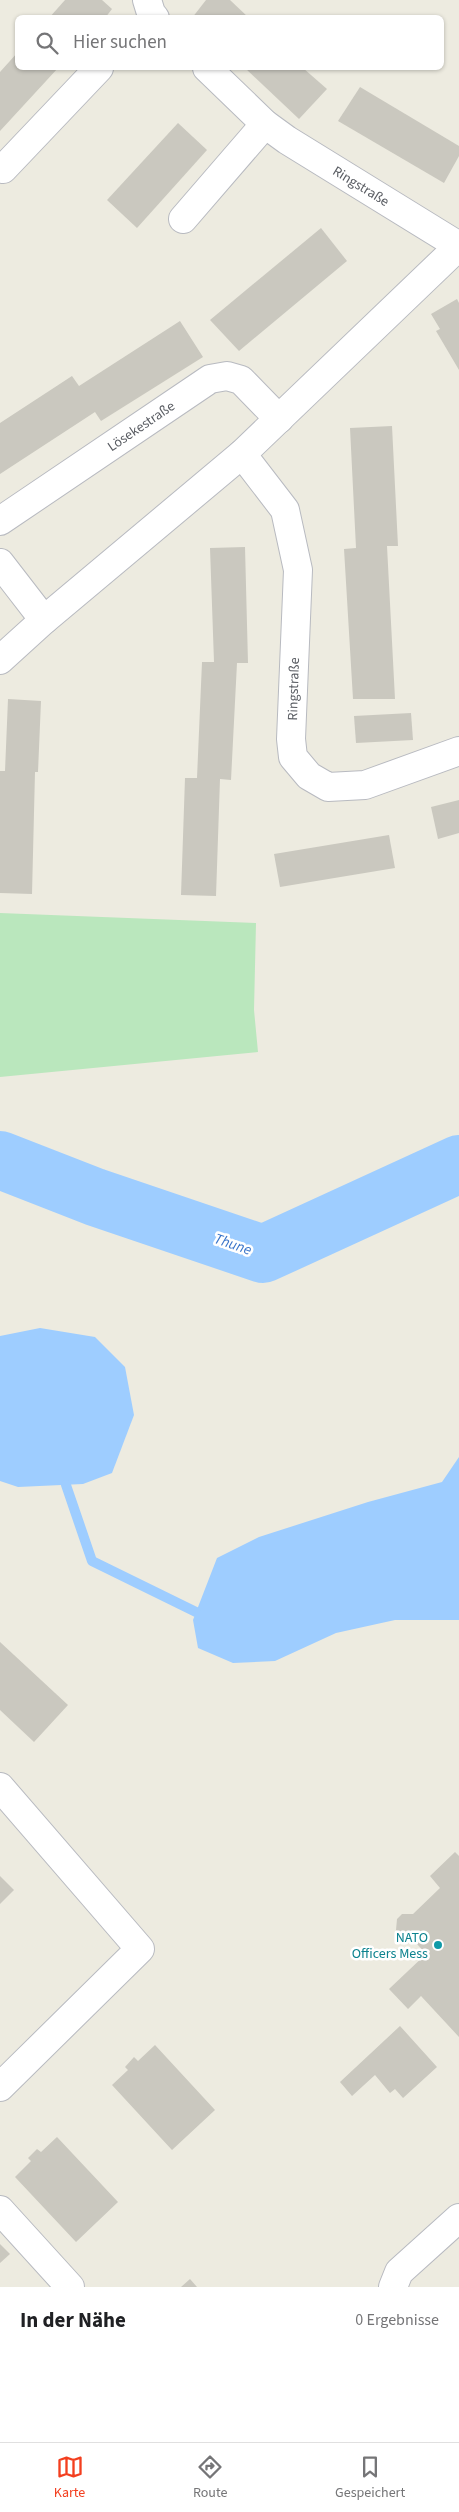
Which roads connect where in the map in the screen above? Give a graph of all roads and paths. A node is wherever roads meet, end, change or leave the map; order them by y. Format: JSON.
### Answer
{"nodes":[{"id":1,"x":97,"y":70,"type":"edge"},
{"id":2,"x":209,"y":70,"type":"edge"},
{"id":3,"x":265,"y":124,"type":"junction"},
{"id":4,"x":2,"y":169,"type":"dead end"},
{"id":5,"x":183,"y":218,"type":"dead end"},
{"id":6,"x":459,"y":246,"type":"edge"},
{"id":7,"x":278,"y":419,"type":"junction"},
{"id":8,"x":242,"y":454,"type":"junction"},
{"id":9,"x":0,"y":522,"type":"edge"},
{"id":10,"x":0,"y":563,"type":"edge"},
{"id":11,"x":44,"y":620,"type":"junction"},
{"id":12,"x":0,"y":660,"type":"edge"},
{"id":13,"x":459,"y":751,"type":"edge"},
{"id":14,"x":0,"y":1787,"type":"edge"},
{"id":15,"x":0,"y":2087,"type":"edge"},
{"id":16,"x":0,"y":2210,"type":"edge"},
{"id":17,"x":459,"y":2218,"type":"edge"},
{"id":18,"x":70,"y":2287,"type":"edge"},
{"id":19,"x":393,"y":2287,"type":"edge"}],
"edges":[{"from":1,"to":4,"type":"street"},
{"from":2,"to":3,"type":"street","name":"Ringstraße"},
{"from":3,"to":5,"type":"street"},
{"from":3,"to":6,"type":"street","name":"Ringstraße"},
{"from":6,"to":7,"type":"street"},
{"from":7,"to":8,"type":"street"},
{"from":7,"to":9,"type":"street","name":"Lösekestraße"},
{"from":8,"to":11,"type":"street"},
{"from":8,"to":13,"type":"street","name":"Ringstraße"},
{"from":10,"to":11,"type":"street"},
{"from":11,"to":12,"type":"street"},
{"from":14,"to":15,"type":"street"},
{"from":16,"to":18,"type":"street"},
{"from":17,"to":19,"type":"street"}]}
